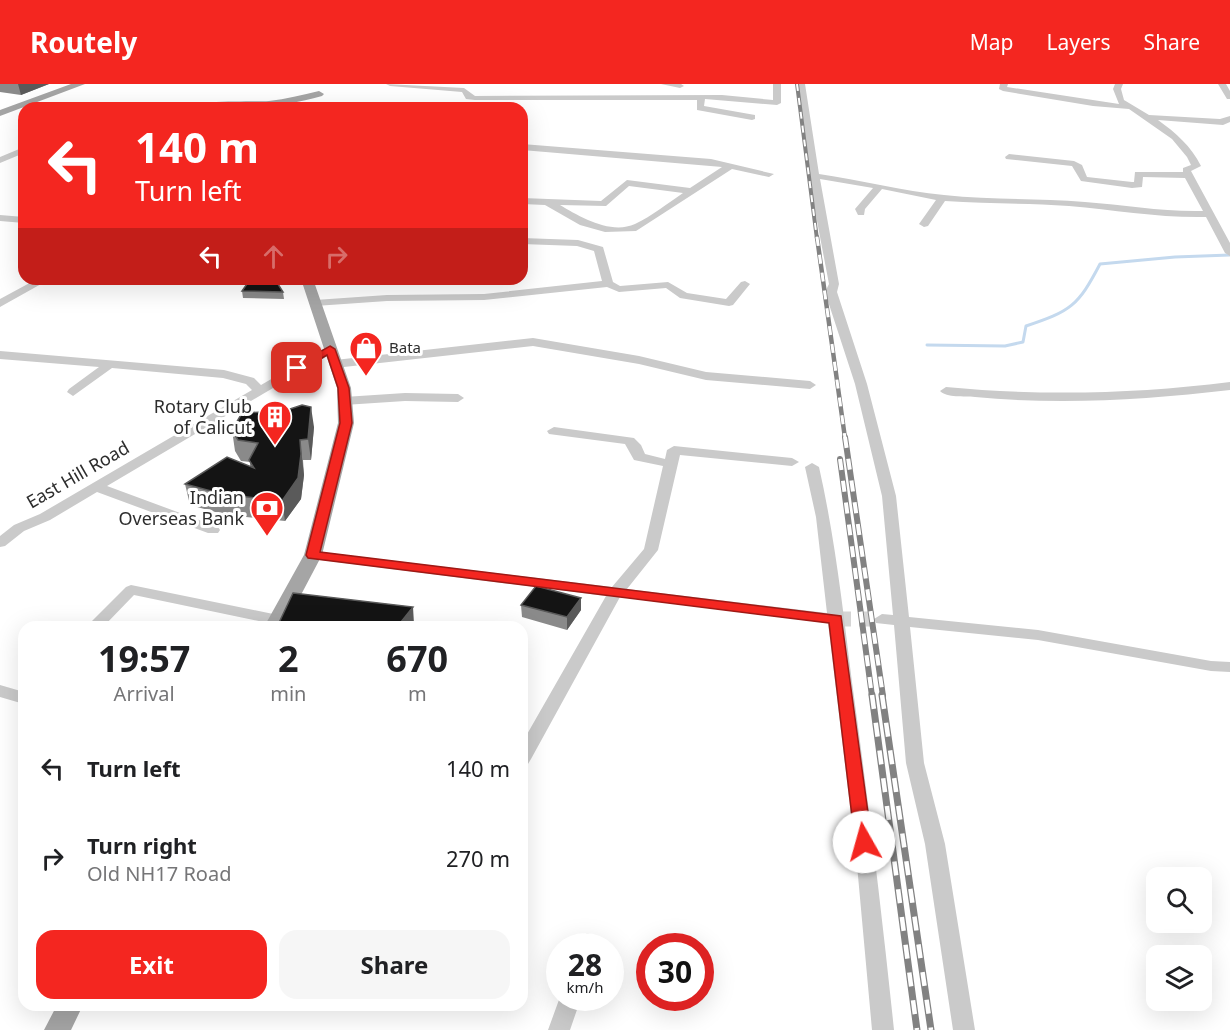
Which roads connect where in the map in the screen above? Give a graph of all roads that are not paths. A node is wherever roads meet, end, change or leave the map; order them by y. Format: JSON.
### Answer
{"nodes":[{"id":1,"x":80,"y":84,"type":"edge"},
{"id":2,"x":327,"y":84,"type":"edge"},
{"id":3,"x":390,"y":84,"type":"edge"},
{"id":4,"x":664,"y":84,"type":"edge"},
{"id":5,"x":777,"y":84,"type":"edge"},
{"id":6,"x":801,"y":84,"type":"edge"},
{"id":7,"x":1004,"y":84,"type":"edge"},
{"id":8,"x":1119,"y":84,"type":"edge"},
{"id":9,"x":1222,"y":84,"type":"edge"},
{"id":10,"x":681,"y":85,"type":"edge"},
{"id":11,"x":318,"y":95,"type":"junction"},
{"id":12,"x":1230,"y":97,"type":"edge"},
{"id":13,"x":475,"y":98,"type":"junction"},
{"id":14,"x":675,"y":98,"type":"junction"},
{"id":15,"x":701,"y":98,"type":"junction"},
{"id":16,"x":38,"y":102,"type":"edge"},
{"id":17,"x":303,"y":102,"type":"edge"},
{"id":18,"x":312,"y":102,"type":"edge"},
{"id":19,"x":475,"y":102,"type":"edge"},
{"id":20,"x":1132,"y":107,"type":"junction"},
{"id":21,"x":752,"y":117,"type":"dead end"},
{"id":22,"x":1146,"y":117,"type":"junction"},
{"id":23,"x":1230,"y":119,"type":"edge"},
{"id":24,"x":528,"y":147,"type":"edge"},
{"id":25,"x":18,"y":152,"type":"edge"},
{"id":26,"x":1009,"y":157,"type":"dead end"},
{"id":27,"x":0,"y":160,"type":"edge"},
{"id":28,"x":730,"y":166,"type":"junction"},
{"id":29,"x":769,"y":174,"type":"dead end"},
{"id":30,"x":1190,"y":175,"type":"junction"},
{"id":31,"x":815,"y":176,"type":"junction"},
{"id":32,"x":880,"y":186,"type":"junction"},
{"id":33,"x":692,"y":191,"type":"junction"},
{"id":34,"x":942,"y":198,"type":"junction"},
{"id":35,"x":528,"y":201,"type":"edge"},
{"id":36,"x":547,"y":202,"type":"junction"},
{"id":37,"x":861,"y":213,"type":"dead end"},
{"id":38,"x":1209,"y":214,"type":"junction"},
{"id":39,"x":0,"y":218,"type":"edge"},
{"id":40,"x":18,"y":220,"type":"edge"},
{"id":41,"x":924,"y":224,"type":"dead end"},
{"id":42,"x":528,"y":241,"type":"edge"},
{"id":43,"x":1230,"y":253,"type":"edge"},
{"id":44,"x":608,"y":284,"type":"junction"},
{"id":45,"x":746,"y":284,"type":"dead end"},
{"id":46,"x":34,"y":285,"type":"edge"},
{"id":47,"x":309,"y":285,"type":"edge"},
{"id":48,"x":315,"y":303,"type":"junction"},
{"id":49,"x":0,"y":304,"type":"edge"},
{"id":50,"x":0,"y":356,"type":"edge"},
{"id":51,"x":333,"y":356,"type":"junction"},
{"id":52,"x":110,"y":365,"type":"junction"},
{"id":53,"x":810,"y":385,"type":"dead end"},
{"id":54,"x":1230,"y":386,"type":"edge"},
{"id":55,"x":260,"y":390,"type":"junction"},
{"id":56,"x":946,"y":391,"type":"dead end"},
{"id":57,"x":73,"y":392,"type":"dead end"},
{"id":58,"x":458,"y":398,"type":"dead end"},
{"id":59,"x":344,"y":401,"type":"junction"},
{"id":60,"x":554,"y":431,"type":"dead end"},
{"id":61,"x":792,"y":462,"type":"dead end"},
{"id":62,"x":671,"y":464,"type":"junction"},
{"id":63,"x":812,"y":467,"type":"dead end"},
{"id":64,"x":96,"y":487,"type":"junction"},
{"id":65,"x":213,"y":530,"type":"dead end"},
{"id":66,"x":0,"y":543,"type":"edge"},
{"id":67,"x":313,"y":555,"type":"junction"},
{"id":68,"x":615,"y":593,"type":"junction"},
{"id":69,"x":836,"y":619,"type":"junction"},
{"id":70,"x":882,"y":619,"type":"tunnel mouth"},
{"id":71,"x":100,"y":621,"type":"edge"},
{"id":72,"x":263,"y":621,"type":"edge"},
{"id":73,"x":278,"y":621,"type":"edge"},
{"id":74,"x":901,"y":622,"type":"junction"},
{"id":75,"x":1230,"y":667,"type":"edge"},
{"id":76,"x":0,"y":691,"type":"edge"},
{"id":77,"x":18,"y":696,"type":"edge"},
{"id":78,"x":528,"y":748,"type":"edge"},
{"id":79,"x":67,"y":1011,"type":"edge"},
{"id":80,"x":566,"y":1011,"type":"edge"},
{"id":81,"x":57,"y":1030,"type":"edge"},
{"id":82,"x":560,"y":1030,"type":"edge"},
{"id":83,"x":883,"y":1030,"type":"edge"},
{"id":84,"x":964,"y":1030,"type":"edge"}],
"edges":[{"from":1,"to":16,"type":"main road"},
{"from":2,"to":11,"type":"main road"},
{"from":3,"to":13,"type":"street"},
{"from":4,"to":10,"type":"street"},
{"from":5,"to":15,"type":"street"},
{"from":6,"to":31,"type":"street"},
{"from":7,"to":20,"type":"street"},
{"from":8,"to":20,"type":"street"},
{"from":9,"to":12,"type":"street"},
{"from":10,"to":14,"type":"street"},
{"from":11,"to":17,"type":"main road"},
{"from":11,"to":18,"type":"main road"},
{"from":13,"to":14,"type":"street"},
{"from":13,"to":19,"type":"street"},
{"from":14,"to":15,"type":"street"},
{"from":15,"to":21,"type":"street"},
{"from":20,"to":22,"type":"street"},
{"from":22,"to":23,"type":"street"},
{"from":22,"to":30,"type":"street"},
{"from":24,"to":28,"type":"street"},
{"from":25,"to":27,"type":"street"},
{"from":26,"to":30,"type":"street"},
{"from":28,"to":29,"type":"street"},
{"from":28,"to":33,"type":"street"},
{"from":30,"to":38,"type":"street"},
{"from":31,"to":32,"type":"street"},
{"from":31,"to":74,"type":"street"},
{"from":32,"to":34,"type":"street"},
{"from":32,"to":37,"type":"street"},
{"from":33,"to":36,"type":"street"},
{"from":33,"to":36,"type":"street"},
{"from":34,"to":38,"type":"street"},
{"from":34,"to":41,"type":"street"},
{"from":35,"to":36,"type":"street"},
{"from":38,"to":43,"type":"street"},
{"from":39,"to":40,"type":"street"},
{"from":42,"to":44,"type":"street"},
{"from":44,"to":45,"type":"street"},
{"from":44,"to":48,"type":"street"},
{"from":46,"to":49,"type":"street"},
{"from":47,"to":48,"type":"main road"},
{"from":48,"to":51,"type":"main road"},
{"from":50,"to":52,"type":"street"},
{"from":51,"to":53,"type":"street"},
{"from":51,"to":55,"type":"street","name":"East Hill Road"},
{"from":51,"to":59,"type":"main road"},
{"from":52,"to":55,"type":"street"},
{"from":52,"to":57,"type":"street"},
{"from":54,"to":56,"type":"street"},
{"from":55,"to":64,"type":"street","name":"East Hill Road"},
{"from":58,"to":59,"type":"street"},
{"from":59,"to":67,"type":"main road"},
{"from":60,"to":62,"type":"street"},
{"from":61,"to":62,"type":"street"},
{"from":62,"to":68,"type":"street"},
{"from":63,"to":69,"type":"street"},
{"from":64,"to":65,"type":"street"},
{"from":64,"to":66,"type":"street","name":"East Hill Road"},
{"from":67,"to":68,"type":"street"},
{"from":67,"to":73,"type":"main road"},
{"from":68,"to":69,"type":"street"},
{"from":68,"to":78,"type":"street"},
{"from":69,"to":83,"type":"street"},
{"from":70,"to":74,"type":"street"},
{"from":71,"to":72,"type":"street"},
{"from":74,"to":75,"type":"street"},
{"from":74,"to":84,"type":"street"},
{"from":76,"to":77,"type":"street"},
{"from":79,"to":81,"type":"main road"},
{"from":80,"to":82,"type":"street"}]}
